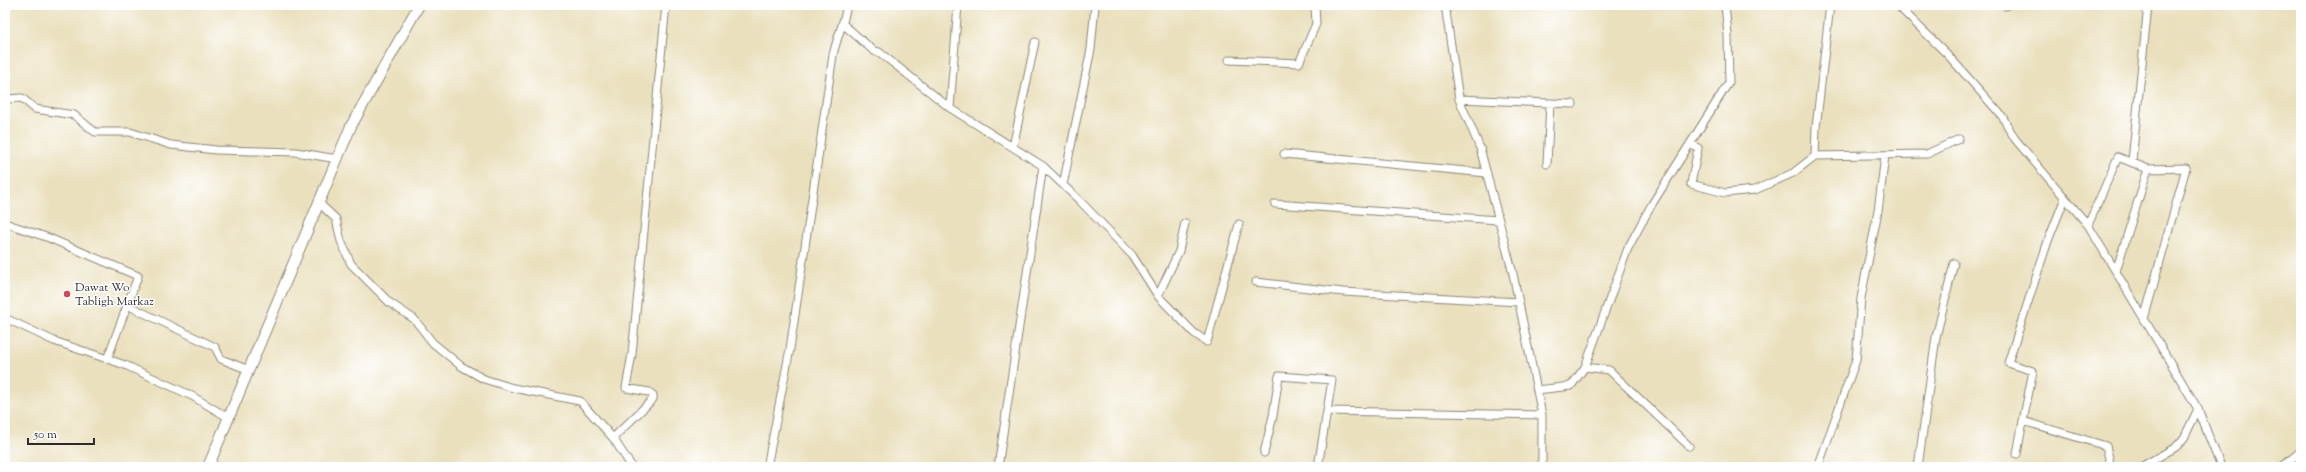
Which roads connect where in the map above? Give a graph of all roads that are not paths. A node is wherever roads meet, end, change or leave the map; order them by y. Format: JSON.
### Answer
{"nodes":[{"id":1,"x":419,"y":5,"type":"edge"},
{"id":2,"x":666,"y":5,"type":"edge"},
{"id":3,"x":848,"y":5,"type":"edge"},
{"id":4,"x":958,"y":5,"type":"edge"},
{"id":5,"x":1094,"y":5,"type":"edge"},
{"id":6,"x":1315,"y":5,"type":"edge"},
{"id":7,"x":1446,"y":5,"type":"edge"},
{"id":8,"x":1725,"y":5,"type":"edge"},
{"id":9,"x":1830,"y":5,"type":"edge"},
{"id":10,"x":1897,"y":5,"type":"edge"},
{"id":11,"x":2148,"y":5,"type":"edge"},
{"id":12,"x":844,"y":25,"type":"junction"},
{"id":13,"x":1034,"y":42,"type":"dead end"},
{"id":14,"x":1229,"y":60,"type":"dead end"},
{"id":15,"x":5,"y":99,"type":"edge"},
{"id":16,"x":1459,"y":99,"type":"junction"},
{"id":17,"x":1550,"y":102,"type":"junction"},
{"id":18,"x":1573,"y":104,"type":"dead end"},
{"id":19,"x":950,"y":108,"type":"junction"},
{"id":20,"x":1959,"y":140,"type":"dead end"},
{"id":21,"x":1690,"y":144,"type":"junction"},
{"id":22,"x":1013,"y":147,"type":"junction"},
{"id":23,"x":1284,"y":154,"type":"dead end"},
{"id":24,"x":1815,"y":156,"type":"junction"},
{"id":25,"x":1885,"y":156,"type":"junction"},
{"id":26,"x":337,"y":158,"type":"junction"},
{"id":27,"x":2132,"y":160,"type":"junction"},
{"id":28,"x":1548,"y":164,"type":"dead end"},
{"id":29,"x":1043,"y":166,"type":"junction"},
{"id":30,"x":2148,"y":169,"type":"junction"},
{"id":31,"x":1487,"y":173,"type":"junction"},
{"id":32,"x":1063,"y":185,"type":"junction"},
{"id":33,"x":2065,"y":198,"type":"junction"},
{"id":34,"x":319,"y":203,"type":"junction"},
{"id":35,"x":1275,"y":204,"type":"dead end"},
{"id":36,"x":1498,"y":220,"type":"junction"},
{"id":37,"x":5,"y":223,"type":"edge"},
{"id":38,"x":1185,"y":223,"type":"dead end"},
{"id":39,"x":1239,"y":224,"type":"dead end"},
{"id":40,"x":2088,"y":225,"type":"junction"},
{"id":41,"x":1954,"y":264,"type":"dead end"},
{"id":42,"x":2116,"y":271,"type":"junction"},
{"id":43,"x":1256,"y":282,"type":"dead end"},
{"id":44,"x":1158,"y":296,"type":"junction"},
{"id":45,"x":1519,"y":302,"type":"junction"},
{"id":46,"x":127,"y":305,"type":"junction"},
{"id":47,"x":5,"y":318,"type":"edge"},
{"id":48,"x":2144,"y":318,"type":"junction"},
{"id":49,"x":108,"y":357,"type":"junction"},
{"id":50,"x":1585,"y":367,"type":"junction"},
{"id":51,"x":249,"y":370,"type":"junction"},
{"id":52,"x":1537,"y":390,"type":"junction"},
{"id":53,"x":2198,"y":408,"type":"junction"},
{"id":54,"x":1327,"y":411,"type":"junction"},
{"id":55,"x":1542,"y":415,"type":"junction"},
{"id":56,"x":229,"y":418,"type":"junction"},
{"id":57,"x":2023,"y":420,"type":"junction"},
{"id":58,"x":613,"y":438,"type":"junction"},
{"id":59,"x":1689,"y":446,"type":"dead end"},
{"id":60,"x":2301,"y":451,"type":"edge"},
{"id":61,"x":1264,"y":453,"type":"dead end"},
{"id":62,"x":2017,"y":454,"type":"dead end"},
{"id":63,"x":208,"y":467,"type":"edge"},
{"id":64,"x":632,"y":467,"type":"edge"},
{"id":65,"x":767,"y":467,"type":"edge"},
{"id":66,"x":998,"y":467,"type":"edge"},
{"id":67,"x":1318,"y":467,"type":"edge"},
{"id":68,"x":1542,"y":467,"type":"edge"},
{"id":69,"x":1818,"y":467,"type":"edge"},
{"id":70,"x":1918,"y":467,"type":"edge"},
{"id":71,"x":2111,"y":467,"type":"edge"},
{"id":72,"x":2141,"y":467,"type":"edge"},
{"id":73,"x":2221,"y":467,"type":"edge"},
{"id":74,"x":2282,"y":467,"type":"edge"}],
"edges":[{"from":1,"to":26,"type":"main road"},
{"from":2,"to":58,"type":"street"},
{"from":3,"to":12,"type":"street"},
{"from":4,"to":19,"type":"street"},
{"from":5,"to":32,"type":"street"},
{"from":6,"to":14,"type":"street"},
{"from":7,"to":16,"type":"street"},
{"from":8,"to":21,"type":"street"},
{"from":9,"to":24,"type":"street"},
{"from":10,"to":33,"type":"street"},
{"from":11,"to":27,"type":"street"},
{"from":12,"to":19,"type":"street"},
{"from":12,"to":65,"type":"street"},
{"from":13,"to":22,"type":"street"},
{"from":15,"to":26,"type":"street"},
{"from":16,"to":17,"type":"street"},
{"from":16,"to":31,"type":"street"},
{"from":17,"to":18,"type":"street"},
{"from":17,"to":28,"type":"street"},
{"from":19,"to":22,"type":"street"},
{"from":20,"to":25,"type":"street"},
{"from":21,"to":24,"type":"street"},
{"from":21,"to":50,"type":"street"},
{"from":22,"to":29,"type":"street"},
{"from":23,"to":31,"type":"street"},
{"from":24,"to":25,"type":"street"},
{"from":25,"to":69,"type":"street"},
{"from":26,"to":34,"type":"main road"},
{"from":27,"to":30,"type":"street"},
{"from":27,"to":40,"type":"street"},
{"from":29,"to":32,"type":"street"},
{"from":29,"to":66,"type":"street"},
{"from":30,"to":42,"type":"street"},
{"from":30,"to":48,"type":"street"},
{"from":31,"to":36,"type":"street"},
{"from":32,"to":44,"type":"street"},
{"from":33,"to":40,"type":"street"},
{"from":33,"to":57,"type":"street"},
{"from":34,"to":51,"type":"main road"},
{"from":34,"to":58,"type":"street"},
{"from":35,"to":36,"type":"street"},
{"from":36,"to":45,"type":"street"},
{"from":37,"to":46,"type":"street"},
{"from":38,"to":44,"type":"street"},
{"from":39,"to":44,"type":"street"},
{"from":40,"to":42,"type":"street"},
{"from":41,"to":70,"type":"street"},
{"from":42,"to":48,"type":"street"},
{"from":43,"to":45,"type":"street"},
{"from":45,"to":52,"type":"street"},
{"from":46,"to":49,"type":"street"},
{"from":46,"to":51,"type":"street"},
{"from":47,"to":49,"type":"street"},
{"from":48,"to":53,"type":"street"},
{"from":49,"to":56,"type":"street"},
{"from":50,"to":52,"type":"street"},
{"from":50,"to":59,"type":"street"},
{"from":51,"to":56,"type":"main road"},
{"from":52,"to":55,"type":"street"},
{"from":53,"to":72,"type":"street"},
{"from":53,"to":73,"type":"street"},
{"from":54,"to":55,"type":"street"},
{"from":54,"to":61,"type":"street"},
{"from":54,"to":67,"type":"street"},
{"from":55,"to":68,"type":"street"},
{"from":56,"to":63,"type":"main road"},
{"from":57,"to":62,"type":"street"},
{"from":57,"to":71,"type":"street"},
{"from":58,"to":64,"type":"street"},
{"from":60,"to":74,"type":"street"}]}
